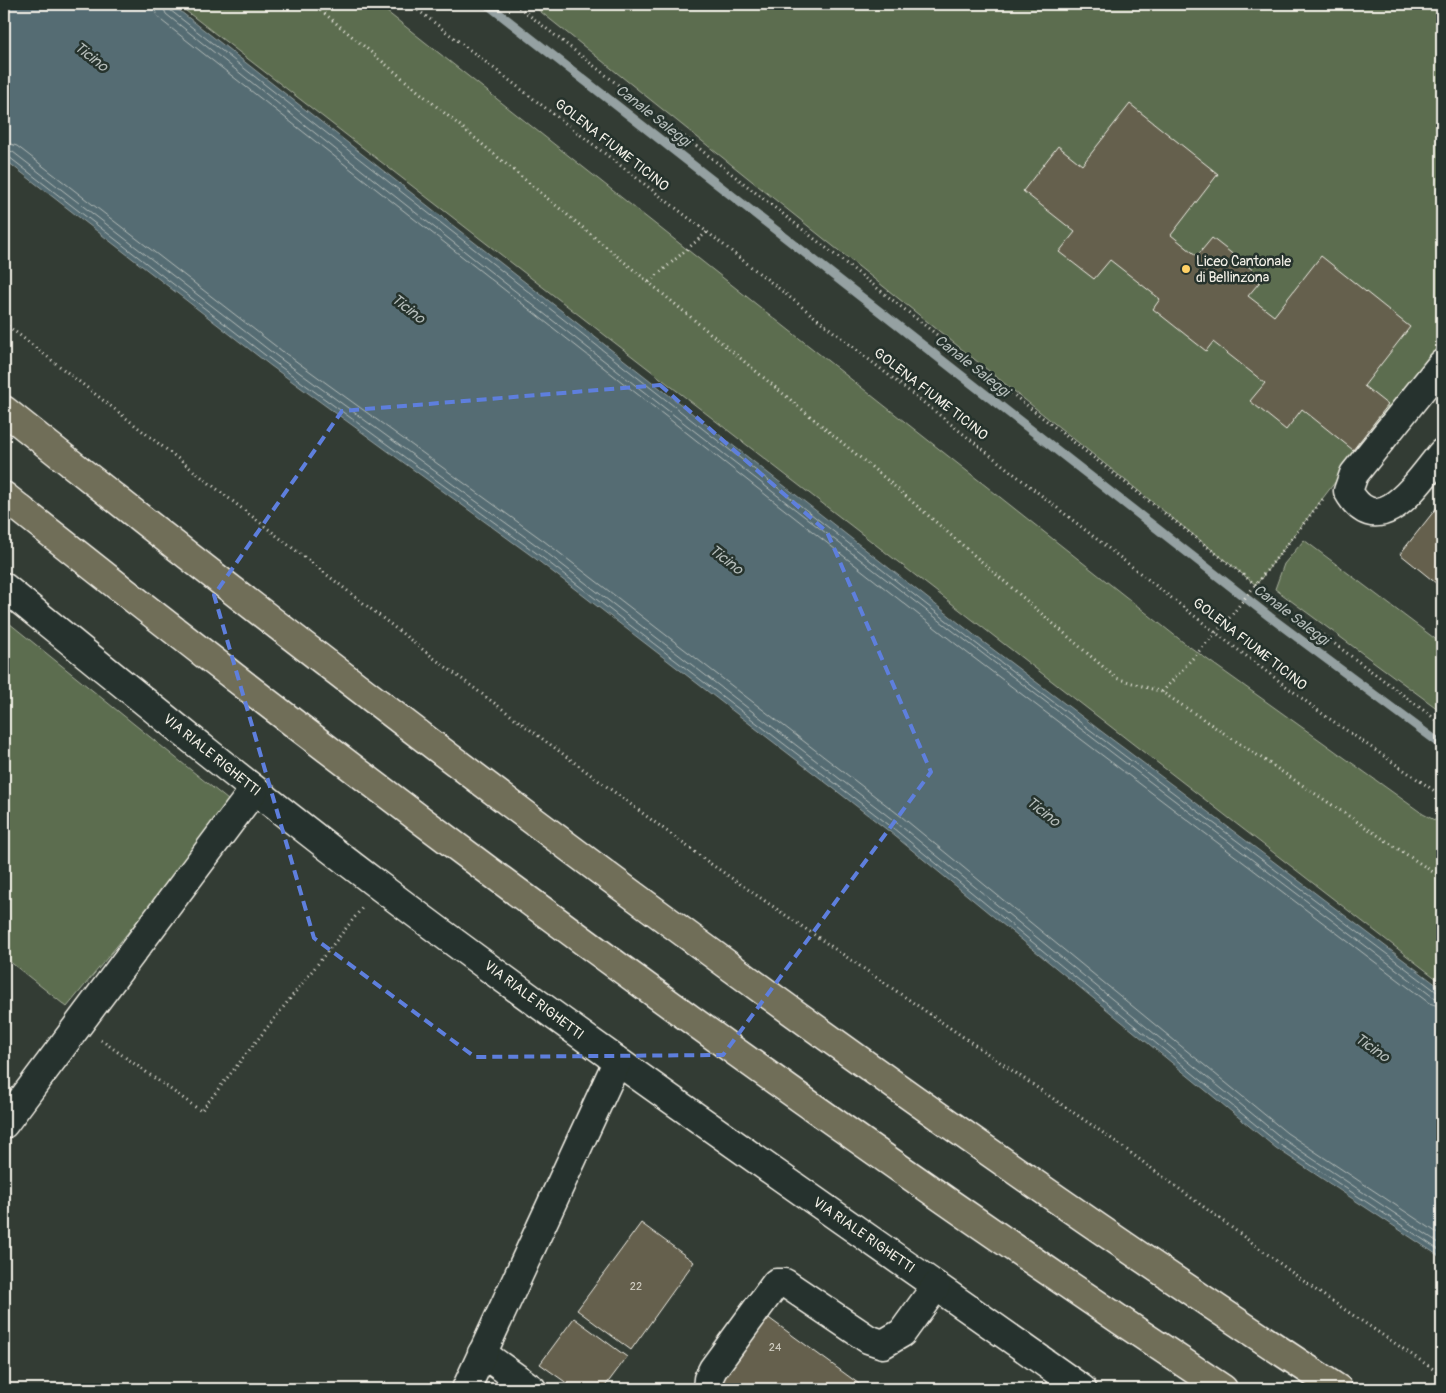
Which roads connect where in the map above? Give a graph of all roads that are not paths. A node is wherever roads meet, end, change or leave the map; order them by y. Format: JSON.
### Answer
{"nodes":[{"id":1,"x":1442,"y":364,"type":"edge"},
{"id":2,"x":4,"y":410,"type":"edge"},
{"id":3,"x":1442,"y":453,"type":"edge"},
{"id":4,"x":4,"y":496,"type":"edge"},
{"id":5,"x":4,"y":587,"type":"edge"},
{"id":6,"x":254,"y":790,"type":"junction"},
{"id":7,"x":617,"y":1062,"type":"junction"},
{"id":8,"x":4,"y":1124,"type":"edge"},
{"id":9,"x":936,"y":1286,"type":"junction"},
{"id":10,"x":482,"y":1353,"type":"junction"},
{"id":11,"x":1070,"y":1386,"type":"edge"},
{"id":12,"x":466,"y":1389,"type":"edge"},
{"id":13,"x":532,"y":1389,"type":"edge"},
{"id":14,"x":707,"y":1389,"type":"edge"},
{"id":15,"x":1223,"y":1389,"type":"edge"},
{"id":16,"x":1338,"y":1389,"type":"edge"}],
"edges":[{"from":1,"to":3,"type":"street"},
{"from":2,"to":16,"type":"highway"},
{"from":4,"to":15,"type":"highway"},
{"from":5,"to":6,"type":"street","name":"VIA RIALE RIGHETTI"},
{"from":6,"to":7,"type":"street","name":"VIA RIALE RIGHETTI"},
{"from":6,"to":8,"type":"street"},
{"from":7,"to":9,"type":"street","name":"VIA RIALE RIGHETTI"},
{"from":7,"to":10,"type":"street"},
{"from":9,"to":11,"type":"street","name":"VIA RIALE RIGHETTI"},
{"from":9,"to":14,"type":"street"},
{"from":10,"to":12,"type":"street"},
{"from":10,"to":13,"type":"street"}]}
